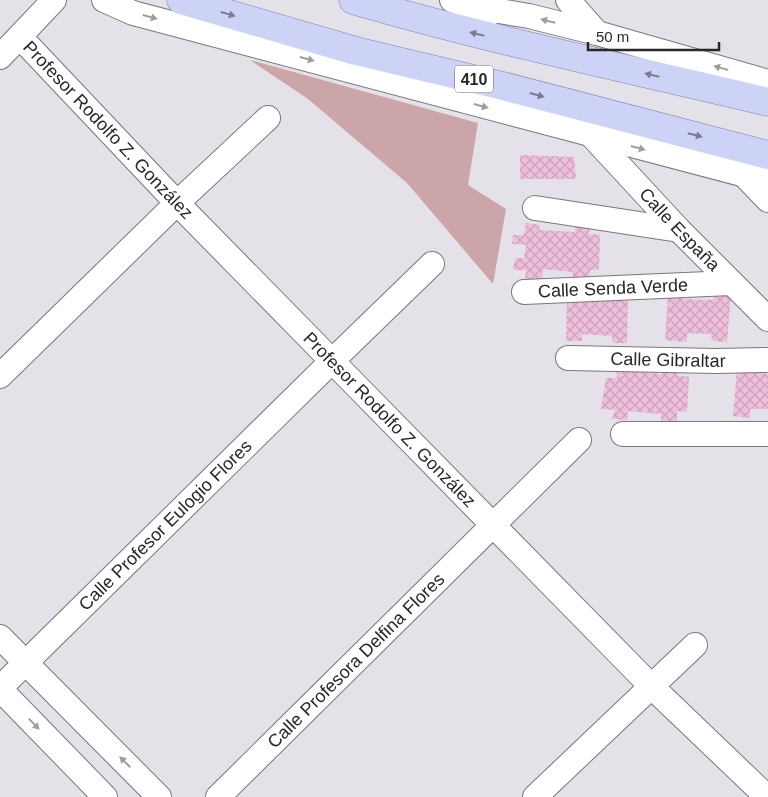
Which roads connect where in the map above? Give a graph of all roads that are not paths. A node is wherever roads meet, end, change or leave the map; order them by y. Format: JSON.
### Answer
{"nodes":[{"id":1,"x":54,"y":0,"type":"edge"},
{"id":2,"x":104,"y":0,"type":"edge"},
{"id":3,"x":181,"y":0,"type":"edge"},
{"id":4,"x":250,"y":0,"type":"edge"},
{"id":5,"x":353,"y":0,"type":"edge"},
{"id":6,"x":452,"y":0,"type":"edge"},
{"id":7,"x":568,"y":0,"type":"edge"},
{"id":8,"x":475,"y":7,"type":"junction"},
{"id":9,"x":33,"y":9,"type":"edge"},
{"id":10,"x":597,"y":32,"type":"junction"},
{"id":11,"x":20,"y":37,"type":"junction"},
{"id":12,"x":0,"y":57,"type":"edge"},
{"id":13,"x":593,"y":61,"type":"junction"},
{"id":14,"x":768,"y":82,"type":"edge"},
{"id":15,"x":499,"y":85,"type":"junction"},
{"id":16,"x":768,"y":102,"type":"edge"},
{"id":17,"x":268,"y":118,"type":"dead end"},
{"id":18,"x":592,"y":136,"type":"junction"},
{"id":19,"x":768,"y":155,"type":"edge"},
{"id":20,"x":744,"y":175,"type":"junction"},
{"id":21,"x":768,"y":181,"type":"edge"},
{"id":22,"x":768,"y":200,"type":"edge"},
{"id":23,"x":177,"y":203,"type":"junction"},
{"id":24,"x":535,"y":208,"type":"dead end"},
{"id":25,"x":679,"y":230,"type":"junction"},
{"id":26,"x":432,"y":264,"type":"dead end"},
{"id":27,"x":731,"y":283,"type":"junction"},
{"id":28,"x":524,"y":292,"type":"dead end"},
{"id":29,"x":768,"y":320,"type":"edge"},
{"id":30,"x":568,"y":358,"type":"dead end"},
{"id":31,"x":768,"y":360,"type":"edge"},
{"id":32,"x":332,"y":361,"type":"junction"},
{"id":33,"x":0,"y":376,"type":"edge"},
{"id":34,"x":623,"y":434,"type":"dead end"},
{"id":35,"x":768,"y":434,"type":"edge"},
{"id":36,"x":579,"y":440,"type":"dead end"},
{"id":37,"x":494,"y":524,"type":"junction"},
{"id":38,"x":0,"y":637,"type":"edge"},
{"id":39,"x":695,"y":645,"type":"dead end"},
{"id":40,"x":26,"y":662,"type":"junction"},
{"id":41,"x":651,"y":686,"type":"junction"},
{"id":42,"x":0,"y":688,"type":"edge"},
{"id":43,"x":105,"y":797,"type":"edge"},
{"id":44,"x":160,"y":797,"type":"edge"},
{"id":45,"x":218,"y":797,"type":"edge"},
{"id":46,"x":536,"y":797,"type":"edge"},
{"id":47,"x":767,"y":797,"type":"edge"}],
"edges":[{"from":1,"to":9,"type":"street"},
{"from":2,"to":18,"type":"street","one_way":true},
{"from":3,"to":15,"type":"main road","number":"410","one_way":true},
{"from":4,"to":15,"type":"main road"},
{"from":13,"to":5,"type":"main road","one_way":true},
{"from":6,"to":8,"type":"street"},
{"from":7,"to":10,"type":"street"},
{"from":10,"to":8,"type":"street","one_way":true},
{"from":8,"to":13,"type":"street"},
{"from":9,"to":11,"type":"street"},
{"from":14,"to":10,"type":"street","one_way":true},
{"from":11,"to":12,"type":"street"},
{"from":11,"to":23,"type":"street","name":"Profesor Rodolfo Z. González"},
{"from":16,"to":13,"type":"main road","one_way":true},
{"from":15,"to":19,"type":"main road","number":"410","one_way":true},
{"from":17,"to":23,"type":"street"},
{"from":18,"to":20,"type":"street","one_way":true},
{"from":18,"to":25,"type":"street","name":"Calle España"},
{"from":20,"to":21,"type":"street"},
{"from":20,"to":22,"type":"street"},
{"from":23,"to":32,"type":"street","name":"Profesor Rodolfo Z. González"},
{"from":23,"to":33,"type":"street"},
{"from":24,"to":25,"type":"street"},
{"from":25,"to":27,"type":"street","name":"Calle España"},
{"from":26,"to":32,"type":"street","name":"Calle Profesor Eulogio Flores"},
{"from":27,"to":28,"type":"street","name":"Calle Senda Verde"},
{"from":27,"to":29,"type":"street","name":"Calle España"},
{"from":30,"to":31,"type":"street","name":"Calle Gibraltar"},
{"from":32,"to":37,"type":"street","name":"Profesor Rodolfo Z. González"},
{"from":32,"to":40,"type":"street","name":"Calle Profesor Eulogio Flores"},
{"from":34,"to":35,"type":"street"},
{"from":36,"to":37,"type":"street","name":"Calle Profesora Delfina Flores"},
{"from":37,"to":41,"type":"street","name":"Profesor Rodolfo Z. González"},
{"from":37,"to":45,"type":"street","name":"Calle Profesora Delfina Flores"},
{"from":38,"to":40,"type":"street"},
{"from":39,"to":41,"type":"street"},
{"from":40,"to":42,"type":"street","name":"Calle Profesor Eulogio Flores"},
{"from":44,"to":40,"type":"street","one_way":true},
{"from":41,"to":46,"type":"street"},
{"from":41,"to":47,"type":"street","name":"Profesor Rodolfo Z. González"},
{"from":42,"to":43,"type":"street","one_way":true}]}
